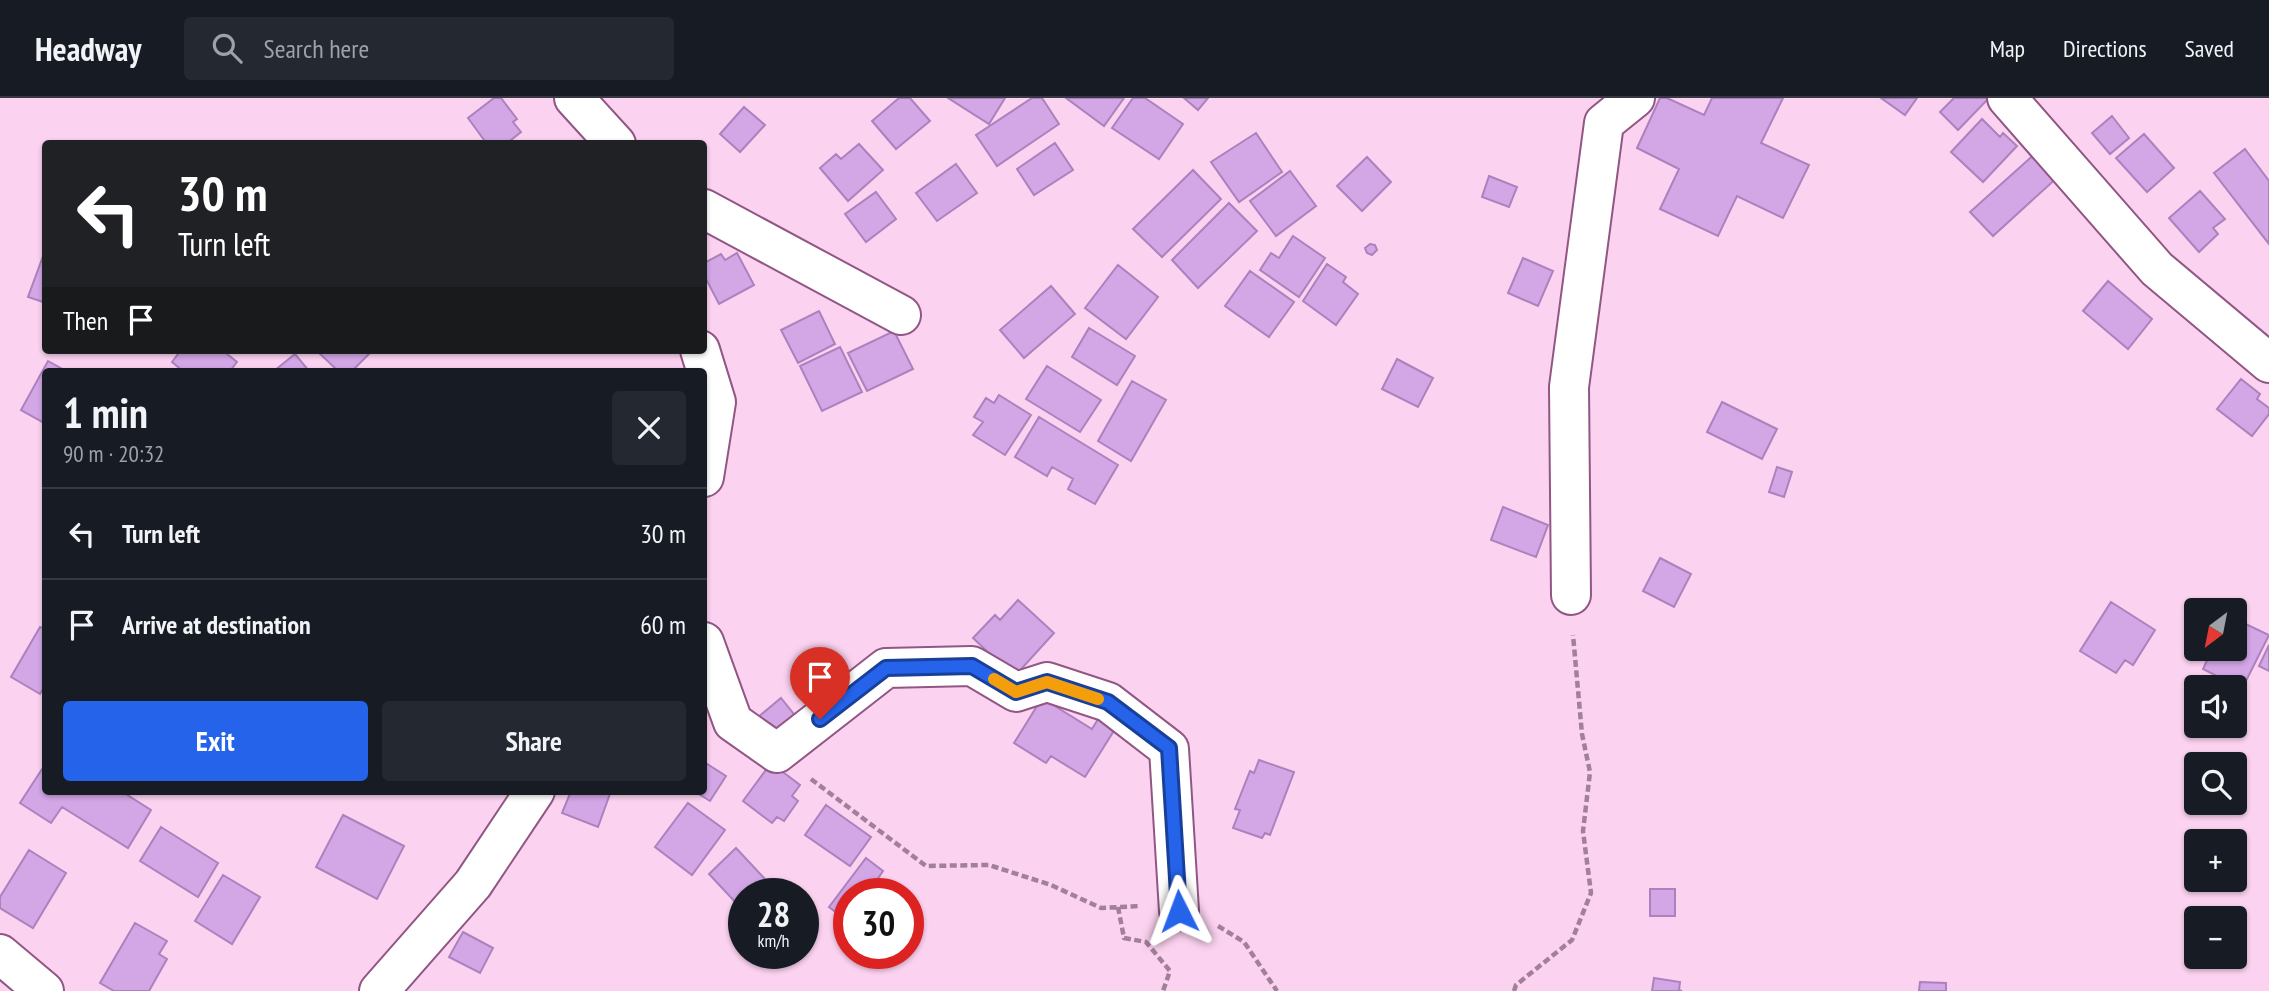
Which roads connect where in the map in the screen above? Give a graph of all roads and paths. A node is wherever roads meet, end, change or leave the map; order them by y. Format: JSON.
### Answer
{"nodes":[{"id":1,"x":574,"y":98,"type":"edge"},
{"id":2,"x":1635,"y":98,"type":"edge"},
{"id":3,"x":2007,"y":98,"type":"edge"},
{"id":4,"x":612,"y":140,"type":"edge"},
{"id":5,"x":707,"y":211,"type":"edge"},
{"id":6,"x":901,"y":315,"type":"dead end"},
{"id":7,"x":2269,"y":363,"type":"edge"},
{"id":8,"x":707,"y":371,"type":"edge"},
{"id":9,"x":707,"y":458,"type":"edge"},
{"id":10,"x":1571,"y":595,"type":"joint"},
{"id":11,"x":707,"y":650,"type":"edge"},
{"id":12,"x":777,"y":754,"type":"junction"},
{"id":13,"x":532,"y":795,"type":"edge"},
{"id":14,"x":1118,"y":907,"type":"junction"},
{"id":15,"x":1179,"y":911,"type":"junction"},
{"id":16,"x":0,"y":954,"type":"edge"},
{"id":17,"x":44,"y":991,"type":"edge"},
{"id":18,"x":379,"y":991,"type":"edge"},
{"id":19,"x":1163,"y":991,"type":"edge"},
{"id":20,"x":1277,"y":991,"type":"edge"},
{"id":21,"x":1514,"y":991,"type":"edge"}],
"edges":[{"from":1,"to":4,"type":"street"},
{"from":2,"to":10,"type":"street"},
{"from":3,"to":7,"type":"street"},
{"from":5,"to":6,"type":"street"},
{"from":8,"to":9,"type":"street"},
{"from":10,"to":21,"type":"path"},
{"from":11,"to":12,"type":"street"},
{"from":12,"to":14,"type":"path"},
{"from":12,"to":15,"type":"street"},
{"from":13,"to":18,"type":"street"},
{"from":14,"to":15,"type":"path"},
{"from":14,"to":19,"type":"path"},
{"from":15,"to":20,"type":"path"},
{"from":16,"to":17,"type":"street"}]}
